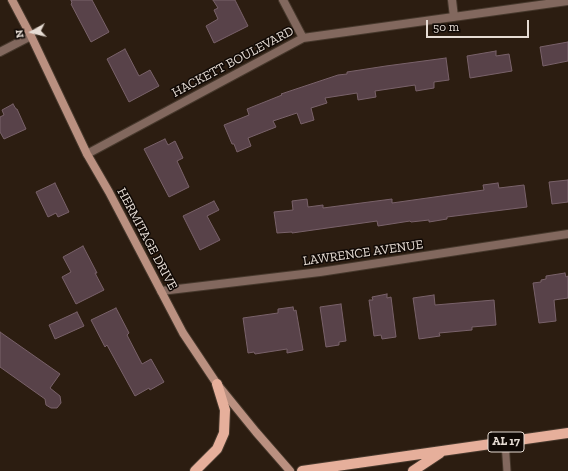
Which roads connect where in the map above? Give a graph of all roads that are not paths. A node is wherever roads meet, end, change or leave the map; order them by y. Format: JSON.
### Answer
{"nodes":[{"id":1,"x":12,"y":0,"type":"edge"},
{"id":2,"x":283,"y":0,"type":"edge"},
{"id":3,"x":452,"y":0,"type":"edge"},
{"id":4,"x":568,"y":1,"type":"edge"},
{"id":5,"x":454,"y":17,"type":"junction"},
{"id":6,"x":31,"y":36,"type":"junction"},
{"id":7,"x":303,"y":38,"type":"junction"},
{"id":8,"x":0,"y":52,"type":"edge"},
{"id":9,"x":87,"y":154,"type":"junction"},
{"id":10,"x":568,"y":234,"type":"edge"},
{"id":11,"x":161,"y":291,"type":"junction"},
{"id":12,"x":217,"y":384,"type":"junction"},
{"id":13,"x":568,"y":433,"type":"edge"},
{"id":14,"x":505,"y":442,"type":"junction"},
{"id":15,"x":443,"y":451,"type":"junction"},
{"id":16,"x":195,"y":471,"type":"edge"},
{"id":17,"x":290,"y":471,"type":"edge"},
{"id":18,"x":302,"y":471,"type":"edge"},
{"id":19,"x":413,"y":471,"type":"edge"},
{"id":20,"x":507,"y":471,"type":"edge"}],
"edges":[{"from":1,"to":6,"type":"street","name":"HERMITAGE DRIVE"},
{"from":2,"to":7,"type":"street"},
{"from":3,"to":5,"type":"street"},
{"from":4,"to":5,"type":"street","name":"HACKETT BOULEVARD"},
{"from":5,"to":7,"type":"street","name":"HACKETT BOULEVARD"},
{"from":6,"to":8,"type":"street"},
{"from":6,"to":9,"type":"street","name":"HERMITAGE DRIVE"},
{"from":7,"to":9,"type":"street","name":"HACKETT BOULEVARD"},
{"from":9,"to":11,"type":"street","name":"HERMITAGE DRIVE"},
{"from":10,"to":11,"type":"street","name":"LAWRENCE AVENUE"},
{"from":11,"to":12,"type":"street","name":"HERMITAGE DRIVE"},
{"from":12,"to":16,"type":"main road"},
{"from":12,"to":17,"type":"street","name":"HERMITAGE DRIVE"},
{"from":13,"to":14,"type":"main road","number":"AL 17"},
{"from":14,"to":15,"type":"main road","number":"AL 17"},
{"from":14,"to":20,"type":"lane"},
{"from":15,"to":18,"type":"main road","number":"AL 17"},
{"from":15,"to":19,"type":"main road"}]}
